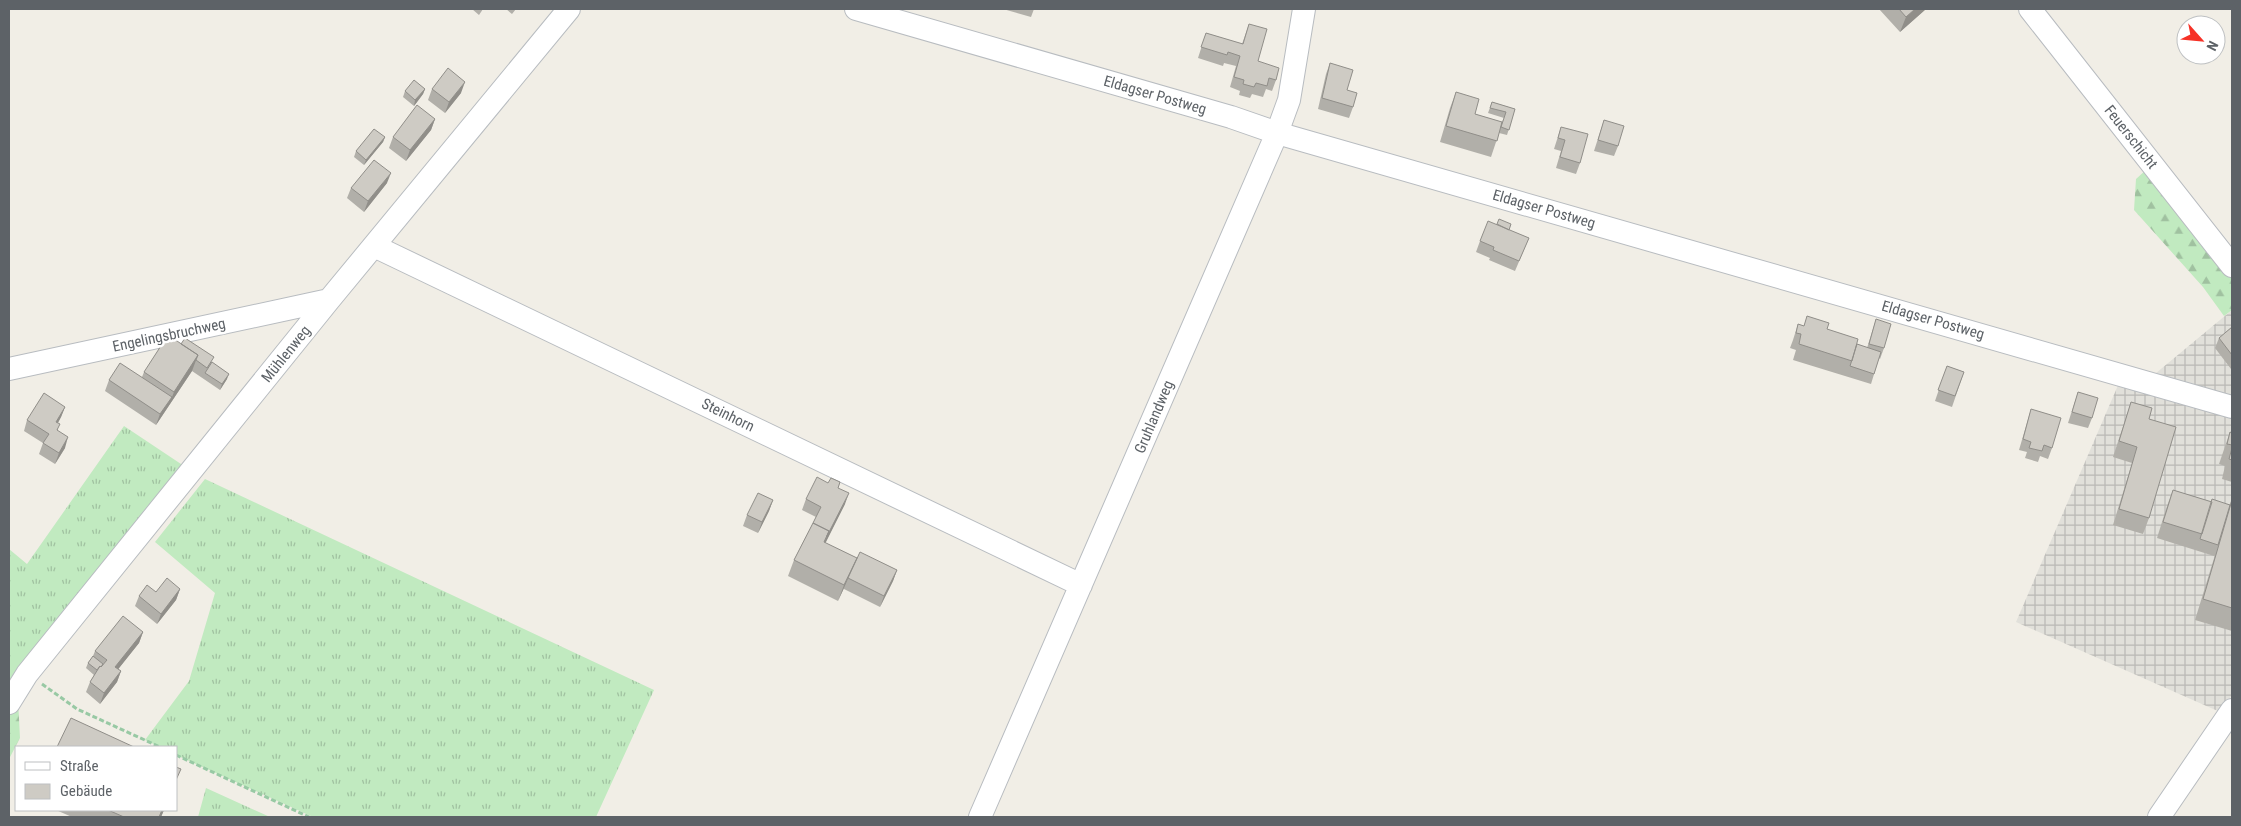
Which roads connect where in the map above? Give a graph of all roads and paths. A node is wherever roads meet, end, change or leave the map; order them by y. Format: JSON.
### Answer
{"nodes":[{"id":1,"x":569,"y":9,"type":"edge"},
{"id":2,"x":856,"y":9,"type":"edge"},
{"id":3,"x":1304,"y":9,"type":"edge"},
{"id":4,"x":2030,"y":9,"type":"edge"},
{"id":5,"x":1277,"y":133,"type":"junction"},
{"id":6,"x":374,"y":246,"type":"junction"},
{"id":7,"x":2232,"y":266,"type":"edge"},
{"id":8,"x":329,"y":300,"type":"junction"},
{"id":9,"x":9,"y":370,"type":"edge"},
{"id":10,"x":2232,"y":407,"type":"edge"},
{"id":11,"x":1081,"y":585,"type":"junction"},
{"id":12,"x":27,"y":674,"type":"junction"},
{"id":13,"x":9,"y":703,"type":"edge"},
{"id":14,"x":2232,"y":710,"type":"edge"},
{"id":15,"x":158,"y":746,"type":"edge"},
{"id":16,"x":178,"y":756,"type":"edge"},
{"id":17,"x":310,"y":817,"type":"edge"},
{"id":18,"x":980,"y":817,"type":"edge"},
{"id":19,"x":2159,"y":817,"type":"edge"}],
"edges":[{"from":1,"to":6,"type":"street","name":"Mühlenweg"},
{"from":2,"to":5,"type":"street","name":"Eldagser Postweg"},
{"from":3,"to":5,"type":"street","name":"Gruhlandweg"},
{"from":4,"to":7,"type":"street","name":"Feuerschicht"},
{"from":5,"to":10,"type":"street","name":"Eldagser Postweg"},
{"from":5,"to":11,"type":"street","name":"Gruhlandweg"},
{"from":6,"to":8,"type":"street","name":"Mühlenweg"},
{"from":6,"to":11,"type":"street","name":"Steinhorn"},
{"from":8,"to":9,"type":"street","name":"Engelingsbruchweg"},
{"from":8,"to":12,"type":"street","name":"Mühlenweg"},
{"from":11,"to":18,"type":"street","name":"Gruhlandweg"},
{"from":12,"to":13,"type":"street","name":"Mühlenweg"},
{"from":12,"to":15,"type":"path"},
{"from":14,"to":19,"type":"street"},
{"from":16,"to":17,"type":"path"}]}
